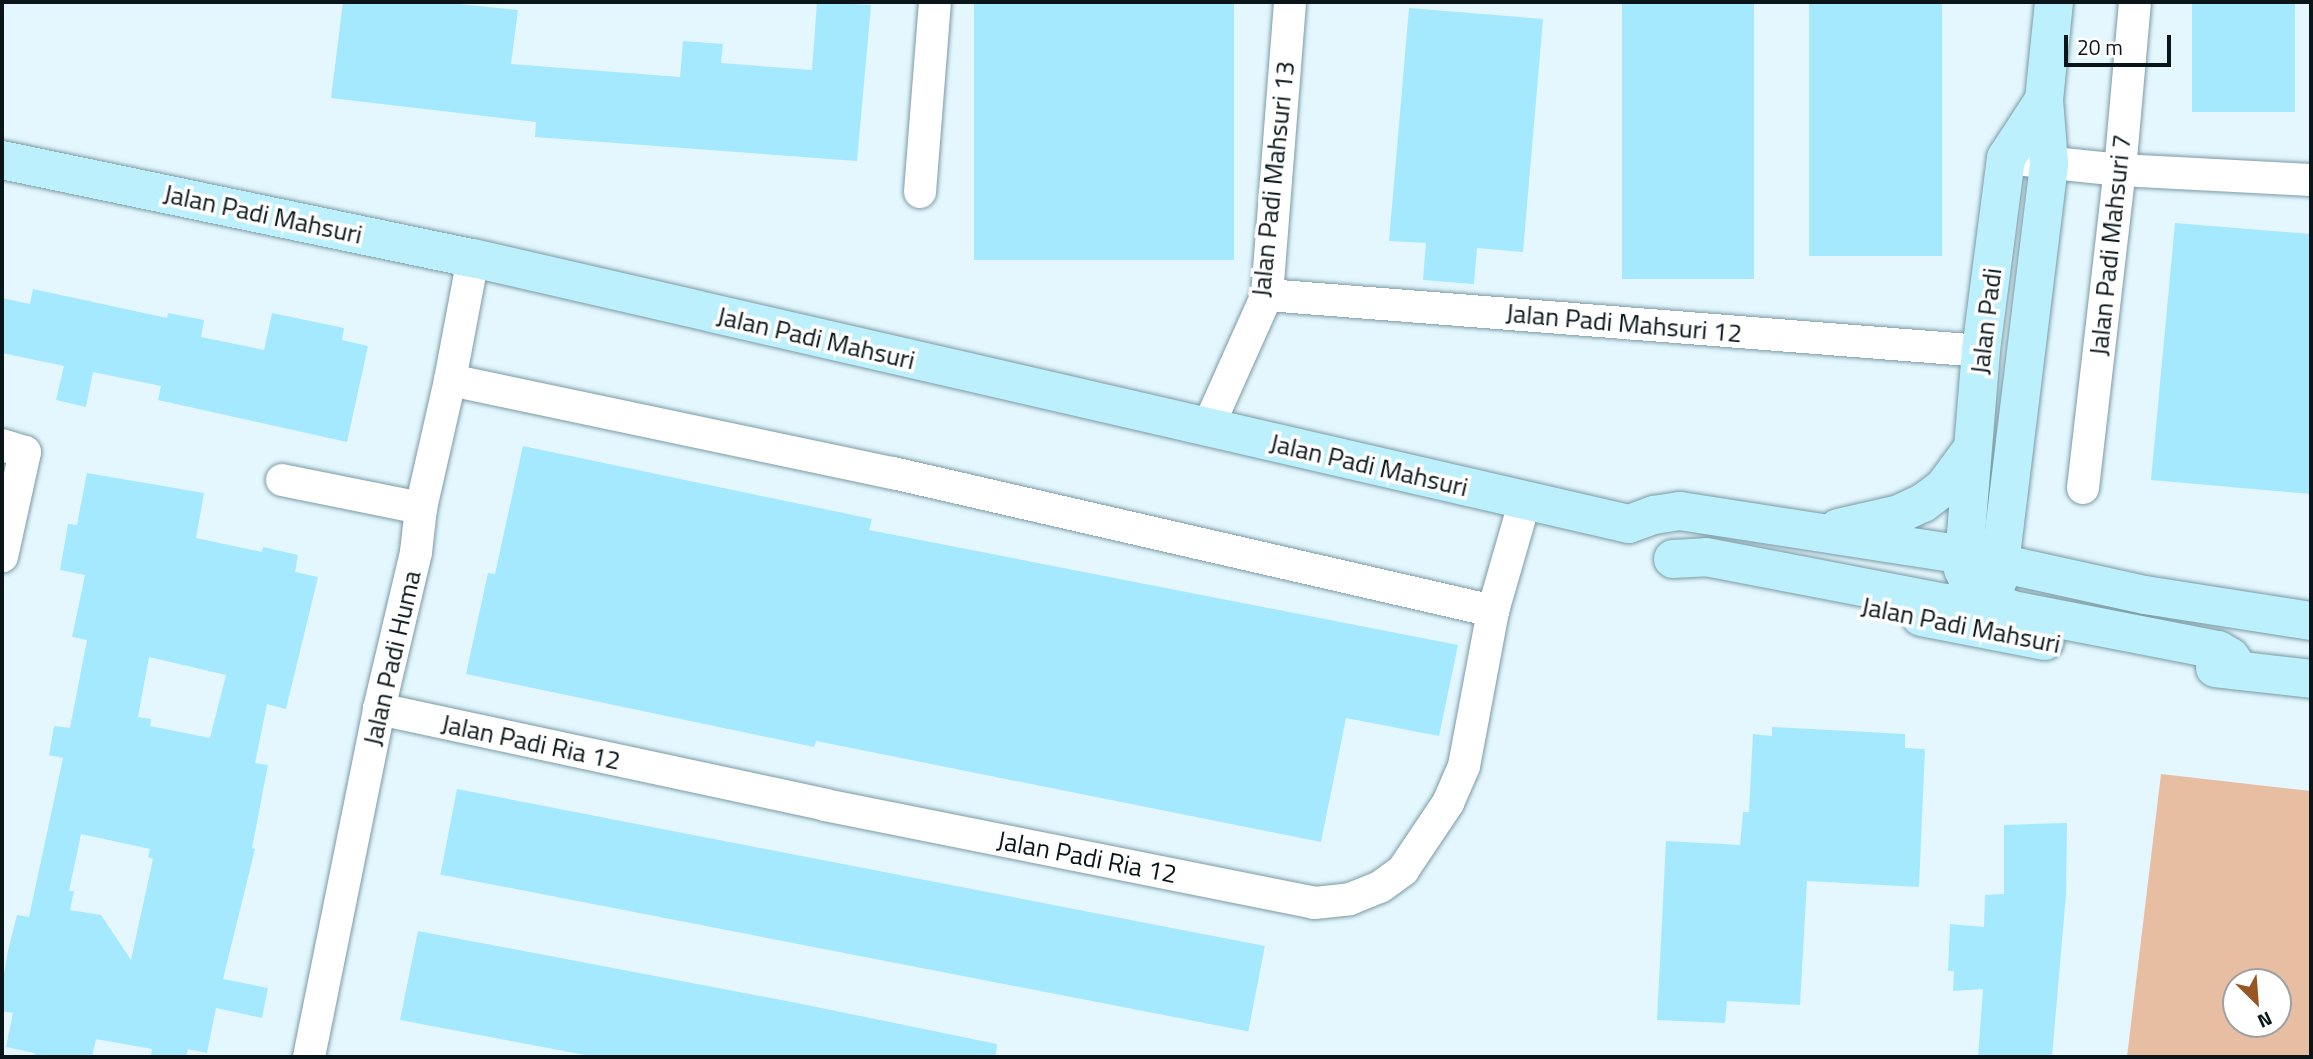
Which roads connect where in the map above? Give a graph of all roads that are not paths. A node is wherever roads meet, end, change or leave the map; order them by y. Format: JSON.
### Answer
{"nodes":[{"id":1,"x":935,"y":2,"type":"edge"},
{"id":2,"x":1290,"y":2,"type":"edge"},
{"id":3,"x":2054,"y":2,"type":"edge"},
{"id":4,"x":2135,"y":2,"type":"edge"},
{"id":5,"x":2044,"y":100,"type":"junction"},
{"id":6,"x":2006,"y":158,"type":"junction"},
{"id":7,"x":2,"y":160,"type":"edge"},
{"id":8,"x":2049,"y":163,"type":"junction"},
{"id":9,"x":2120,"y":170,"type":"junction"},
{"id":10,"x":2311,"y":180,"type":"edge"},
{"id":11,"x":920,"y":192,"type":"dead end"},
{"id":12,"x":472,"y":258,"type":"junction"},
{"id":13,"x":1267,"y":295,"type":"junction"},
{"id":14,"x":1981,"y":351,"type":"junction"},
{"id":15,"x":450,"y":380,"type":"junction"},
{"id":16,"x":1207,"y":429,"type":"junction"},
{"id":17,"x":14,"y":448,"type":"edge"},
{"id":18,"x":1972,"y":449,"type":"junction"},
{"id":19,"x":282,"y":480,"type":"dead end"},
{"id":20,"x":2083,"y":488,"type":"dead end"},
{"id":21,"x":1525,"y":500,"type":"junction"},
{"id":22,"x":421,"y":508,"type":"junction"},
{"id":23,"x":1629,"y":524,"type":"junction"},
{"id":24,"x":1820,"y":532,"type":"junction"},
{"id":25,"x":1963,"y":555,"type":"junction"},
{"id":26,"x":2,"y":557,"type":"edge"},
{"id":27,"x":1673,"y":559,"type":"junction"},
{"id":28,"x":2002,"y":562,"type":"junction"},
{"id":29,"x":1981,"y":595,"type":"junction"},
{"id":30,"x":1493,"y":611,"type":"junction"},
{"id":31,"x":2311,"y":621,"type":"edge"},
{"id":32,"x":2240,"y":671,"type":"junction"},
{"id":33,"x":2311,"y":679,"type":"edge"},
{"id":34,"x":379,"y":709,"type":"junction"},
{"id":35,"x":318,"y":1056,"type":"edge"}],
"edges":[{"from":1,"to":11,"type":"street"},
{"from":2,"to":13,"type":"street","name":"Jalan Padi Mahsuri 13"},
{"from":3,"to":5,"type":"main road","name":"Jalan Padi"},
{"from":4,"to":9,"type":"street","name":"Jalan Padi Mahsuri 7"},
{"from":5,"to":6,"type":"main road","name":"Jalan Padi"},
{"from":5,"to":8,"type":"main road","name":"Jalan Padi"},
{"from":6,"to":8,"type":"street"},
{"from":6,"to":14,"type":"main road","name":"Jalan Padi"},
{"from":7,"to":12,"type":"main road","name":"Jalan Padi Mahsuri"},
{"from":8,"to":9,"type":"street"},
{"from":8,"to":28,"type":"main road","name":"Jalan Padi"},
{"from":9,"to":10,"type":"street"},
{"from":9,"to":20,"type":"street","name":"Jalan Padi Mahsuri 7"},
{"from":12,"to":15,"type":"street","name":"Jalan Padi Huma"},
{"from":12,"to":16,"type":"main road","name":"Jalan Padi Mahsuri"},
{"from":13,"to":14,"type":"street","name":"Jalan Padi Mahsuri 12"},
{"from":13,"to":16,"type":"street","name":"Jalan Padi Mahsuri 13"},
{"from":14,"to":18,"type":"main road","name":"Jalan Padi"},
{"from":15,"to":22,"type":"street","name":"Jalan Padi Huma"},
{"from":15,"to":30,"type":"street"},
{"from":16,"to":21,"type":"main road","name":"Jalan Padi Mahsuri"},
{"from":17,"to":26,"type":"street"},
{"from":18,"to":24,"type":"main road"},
{"from":18,"to":25,"type":"main road","name":"Jalan Padi"},
{"from":19,"to":22,"type":"street"},
{"from":21,"to":23,"type":"main road","name":"Jalan Padi Mahsuri"},
{"from":21,"to":30,"type":"street","name":"Jalan Padi Ria 12"},
{"from":22,"to":34,"type":"street","name":"Jalan Padi Huma"},
{"from":23,"to":24,"type":"main road"},
{"from":23,"to":27,"type":"main road","name":"Jalan Padi Mahsuri"},
{"from":24,"to":25,"type":"main road"},
{"from":25,"to":28,"type":"main road"},
{"from":25,"to":29,"type":"main road"},
{"from":27,"to":29,"type":"main road"},
{"from":27,"to":32,"type":"main road","name":"Jalan Padi Mahsuri"},
{"from":28,"to":29,"type":"main road"},
{"from":28,"to":31,"type":"main road"},
{"from":29,"to":32,"type":"main road"},
{"from":30,"to":34,"type":"street","name":"Jalan Padi Ria 12"},
{"from":32,"to":33,"type":"main road","name":"Jalan Padi Mahsuri"},
{"from":34,"to":35,"type":"street","name":"Jalan Padi Huma"}]}
